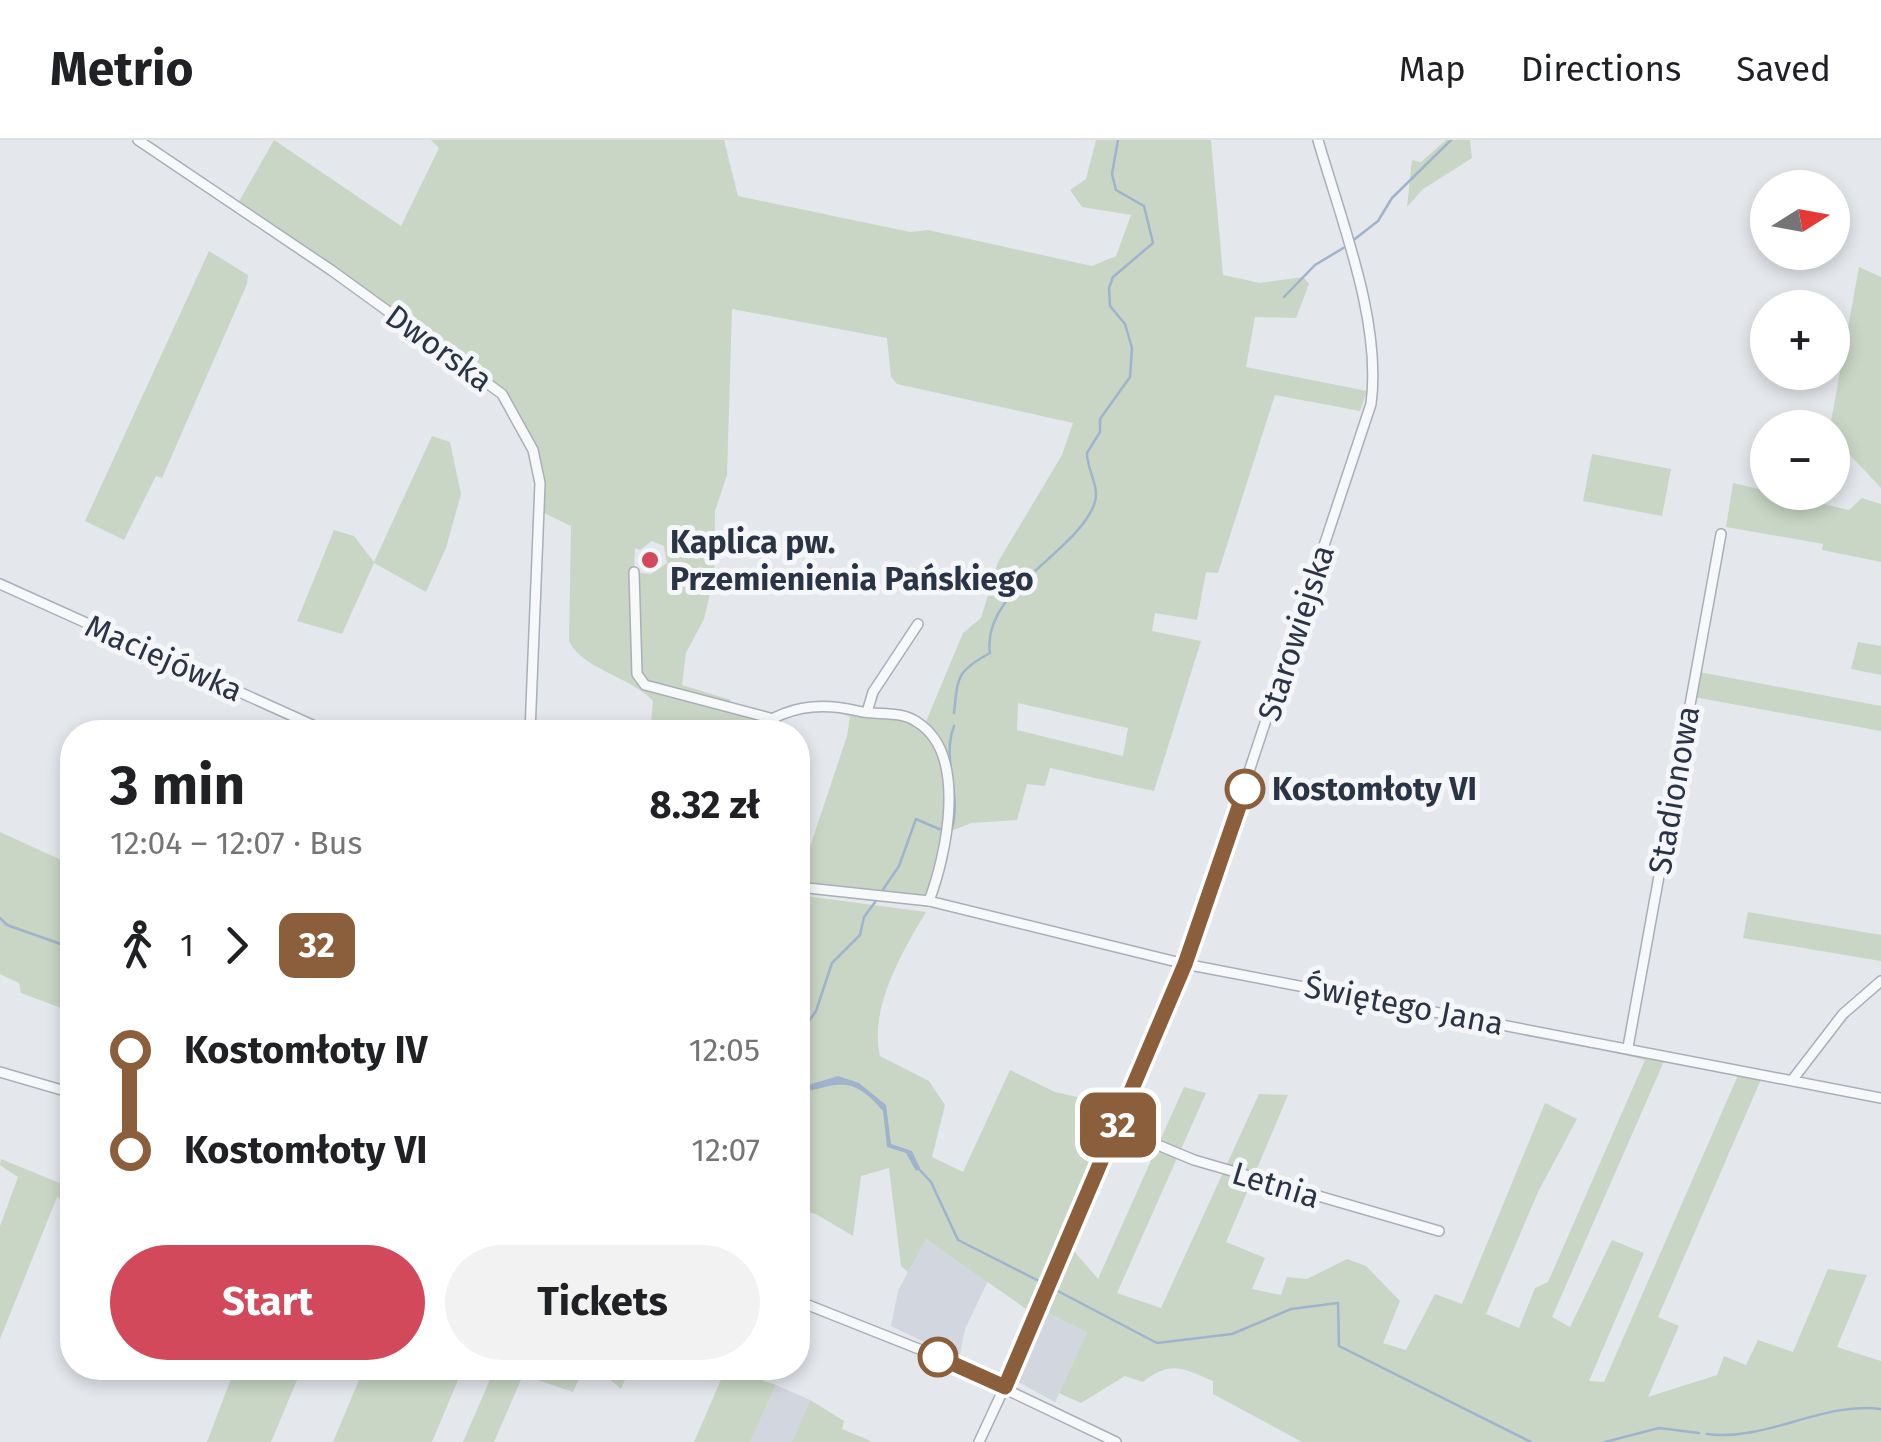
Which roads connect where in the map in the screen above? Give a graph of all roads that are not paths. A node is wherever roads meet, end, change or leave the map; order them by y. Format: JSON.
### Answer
{"nodes":[{"id":1,"x":138,"y":140,"type":"edge"},
{"id":2,"x":1318,"y":140,"type":"edge"},
{"id":3,"x":1721,"y":534,"type":"dead end"},
{"id":4,"x":634,"y":572,"type":"dead end"},
{"id":5,"x":0,"y":584,"type":"edge"},
{"id":6,"x":918,"y":624,"type":"dead end"},
{"id":7,"x":867,"y":712,"type":"junction"},
{"id":8,"x":770,"y":718,"type":"junction"},
{"id":9,"x":301,"y":720,"type":"edge"},
{"id":10,"x":530,"y":720,"type":"edge"},
{"id":11,"x":767,"y":720,"type":"edge"},
{"id":12,"x":810,"y":888,"type":"edge"},
{"id":13,"x":930,"y":901,"type":"junction"},
{"id":14,"x":1185,"y":964,"type":"junction"},
{"id":15,"x":1881,"y":981,"type":"edge"},
{"id":16,"x":1628,"y":1046,"type":"junction"},
{"id":17,"x":0,"y":1072,"type":"edge"},
{"id":18,"x":1793,"y":1079,"type":"junction"},
{"id":19,"x":60,"y":1089,"type":"edge"},
{"id":20,"x":1881,"y":1098,"type":"edge"},
{"id":21,"x":1117,"y":1128,"type":"junction"},
{"id":22,"x":1440,"y":1230,"type":"dead end"},
{"id":23,"x":810,"y":1305,"type":"edge"},
{"id":24,"x":1005,"y":1387,"type":"junction"},
{"id":25,"x":1094,"y":1437,"type":"edge"},
{"id":26,"x":979,"y":1442,"type":"edge"},
{"id":27,"x":1116,"y":1442,"type":"edge"}],
"edges":[{"from":1,"to":10,"type":"street","name":"Dworska"},
{"from":2,"to":14,"type":"street","name":"Starowiejska"},
{"from":3,"to":16,"type":"street","name":"Stadionowa"},
{"from":4,"to":8,"type":"street"},
{"from":5,"to":9,"type":"street","name":"Maciejówka"},
{"from":6,"to":7,"type":"street"},
{"from":7,"to":8,"type":"street"},
{"from":7,"to":13,"type":"street"},
{"from":8,"to":11,"type":"street"},
{"from":12,"to":13,"type":"street"},
{"from":13,"to":14,"type":"street","name":"Świętego Jana"},
{"from":14,"to":16,"type":"street","name":"Świętego Jana"},
{"from":14,"to":21,"type":"street","name":"Starowiejska"},
{"from":15,"to":18,"type":"street"},
{"from":16,"to":18,"type":"street","name":"Świętego Jana"},
{"from":17,"to":19,"type":"street"},
{"from":18,"to":20,"type":"street","name":"Świętego Jana"},
{"from":21,"to":22,"type":"street","name":"Letnia"},
{"from":21,"to":24,"type":"street","name":"Starowiejska"},
{"from":23,"to":24,"type":"street"},
{"from":24,"to":25,"type":"street"},
{"from":24,"to":26,"type":"street"},
{"from":25,"to":27,"type":"street"}]}
